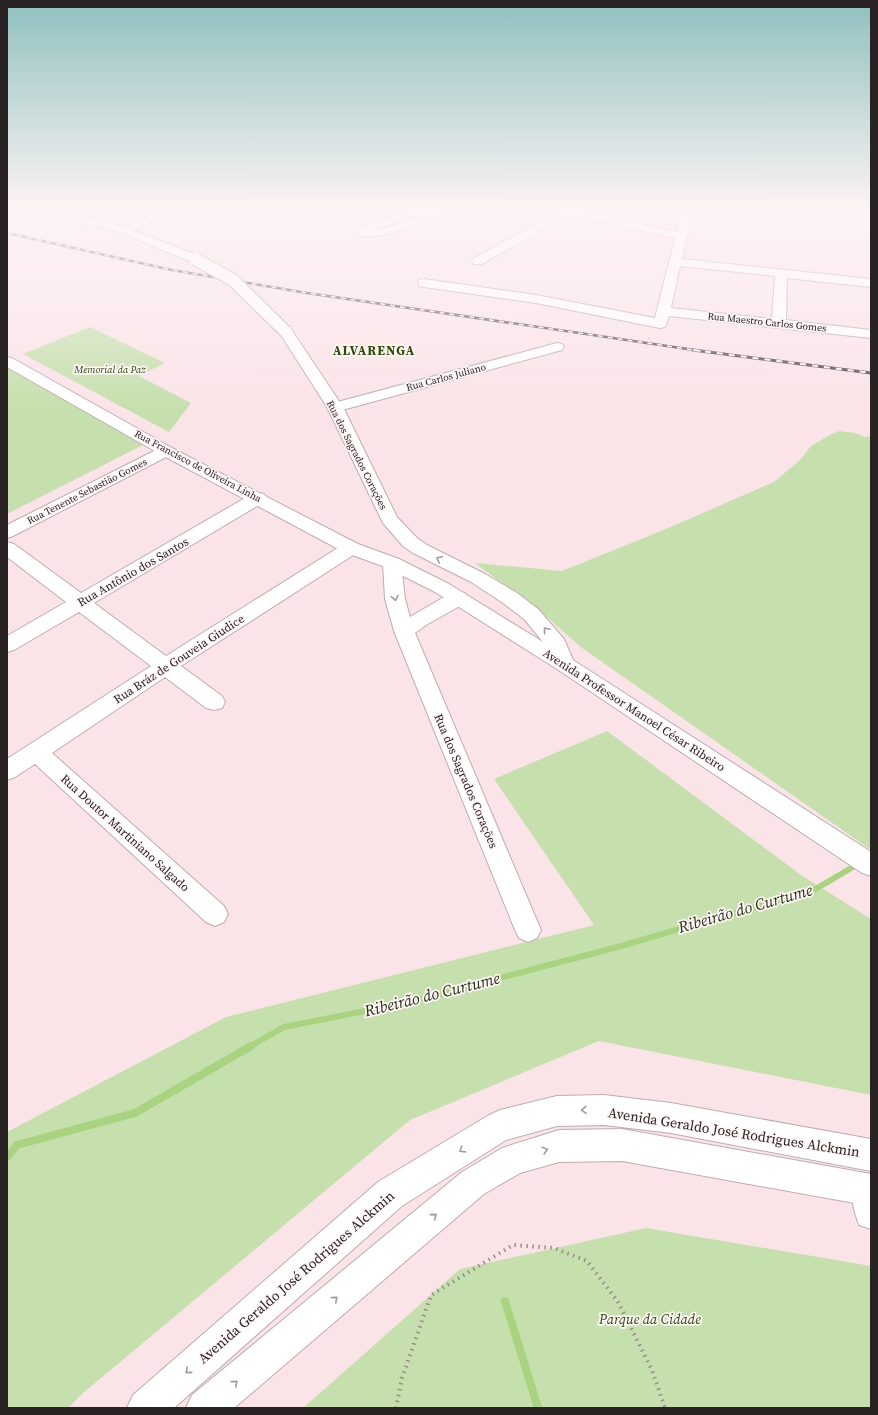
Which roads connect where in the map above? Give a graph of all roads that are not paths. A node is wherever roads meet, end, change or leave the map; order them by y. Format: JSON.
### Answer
{"nodes":[{"id":1,"x":224,"y":275,"type":"edge"},
{"id":2,"x":672,"y":275,"type":"edge"},
{"id":3,"x":781,"y":275,"type":"edge"},
{"id":4,"x":799,"y":275,"type":"edge"},
{"id":5,"x":424,"y":283,"type":"dead end"},
{"id":6,"x":871,"y":283,"type":"edge"},
{"id":7,"x":779,"y":323,"type":"junction"},
{"id":8,"x":658,"y":326,"type":"junction"},
{"id":9,"x":871,"y":334,"type":"edge"},
{"id":10,"x":557,"y":347,"type":"dead end"},
{"id":11,"x":7,"y":361,"type":"edge"},
{"id":12,"x":335,"y":407,"type":"junction"},
{"id":13,"x":166,"y":451,"type":"junction"},
{"id":14,"x":258,"y":498,"type":"junction"},
{"id":15,"x":389,"y":518,"type":"junction"},
{"id":16,"x":7,"y":532,"type":"edge"},
{"id":17,"x":7,"y":548,"type":"edge"},
{"id":18,"x":351,"y":548,"type":"junction"},
{"id":19,"x":392,"y":563,"type":"junction"},
{"id":20,"x":478,"y":578,"type":"junction"},
{"id":21,"x":458,"y":598,"type":"junction"},
{"id":22,"x":79,"y":603,"type":"junction"},
{"id":23,"x":404,"y":631,"type":"junction"},
{"id":24,"x":7,"y":645,"type":"edge"},
{"id":25,"x":564,"y":664,"type":"junction"},
{"id":26,"x":166,"y":666,"type":"junction"},
{"id":27,"x":214,"y":702,"type":"dead end"},
{"id":28,"x":36,"y":752,"type":"junction"},
{"id":29,"x":7,"y":770,"type":"edge"},
{"id":30,"x":871,"y":866,"type":"edge"},
{"id":31,"x":215,"y":914,"type":"dead end"},
{"id":32,"x":528,"y":930,"type":"dead end"},
{"id":33,"x":871,"y":1155,"type":"edge"},
{"id":34,"x":869,"y":1198,"type":"edge"},
{"id":35,"x":146,"y":1408,"type":"edge"},
{"id":36,"x":205,"y":1408,"type":"edge"}],
"edges":[{"from":1,"to":12,"type":"street","name":"Rua dos Sagrados Corações","bridge":true},
{"from":2,"to":8,"type":"street"},
{"from":3,"to":7,"type":"street"},
{"from":4,"to":6,"type":"street"},
{"from":5,"to":8,"type":"street","name":"Rua Maestro Carlos Gomes"},
{"from":7,"to":8,"type":"street","name":"Rua Maestro Carlos Gomes"},
{"from":7,"to":9,"type":"street","name":"Rua Maestro Carlos Gomes"},
{"from":10,"to":12,"type":"street","name":"Rua Carlos Juliano"},
{"from":11,"to":13,"type":"street","name":"Rua Francisco de Oliveira Linha"},
{"from":12,"to":15,"type":"street","name":"Rua dos Sagrados Corações"},
{"from":13,"to":14,"type":"street","name":"Rua Francisco de Oliveira Linha"},
{"from":13,"to":16,"type":"street","name":"Rua Tenente Sebastião Gomes"},
{"from":14,"to":18,"type":"street","name":"Rua Francisco de Oliveira Linha"},
{"from":14,"to":22,"type":"street","name":"Rua Antônio dos Santos"},
{"from":15,"to":19,"type":"street","name":"Rua dos Sagrados Corações"},
{"from":20,"to":15,"type":"street","one_way":true},
{"from":17,"to":22,"type":"street"},
{"from":18,"to":19,"type":"street","name":"Rua Francisco de Oliveira Linha"},
{"from":18,"to":26,"type":"street","name":"Rua Bráz de Gouveia Giudice"},
{"from":19,"to":21,"type":"street","name":"Avenida Professor Manoel César Ribeiro"},
{"from":19,"to":23,"type":"street","name":"Rua dos Sagrados Corações","one_way":true},
{"from":20,"to":21,"type":"street"},
{"from":25,"to":20,"type":"street","one_way":true},
{"from":21,"to":23,"type":"street"},
{"from":21,"to":25,"type":"street","name":"Avenida Professor Manoel César Ribeiro"},
{"from":22,"to":24,"type":"street","name":"Rua Antônio dos Santos"},
{"from":22,"to":26,"type":"street"},
{"from":23,"to":32,"type":"street","name":"Rua dos Sagrados Corações"},
{"from":25,"to":30,"type":"street","name":"Avenida Professor Manoel César Ribeiro"},
{"from":26,"to":27,"type":"street"},
{"from":26,"to":28,"type":"street","name":"Rua Bráz de Gouveia Giudice"},
{"from":28,"to":29,"type":"street","name":"Rua Bráz de Gouveia Giudice"},
{"from":28,"to":31,"type":"street","name":"Rua Doutor Martiniano Salgado"},
{"from":33,"to":35,"type":"street","name":"Avenida Geraldo José Rodrigues Alckmin","one_way":true},
{"from":36,"to":34,"type":"street","one_way":true}]}
